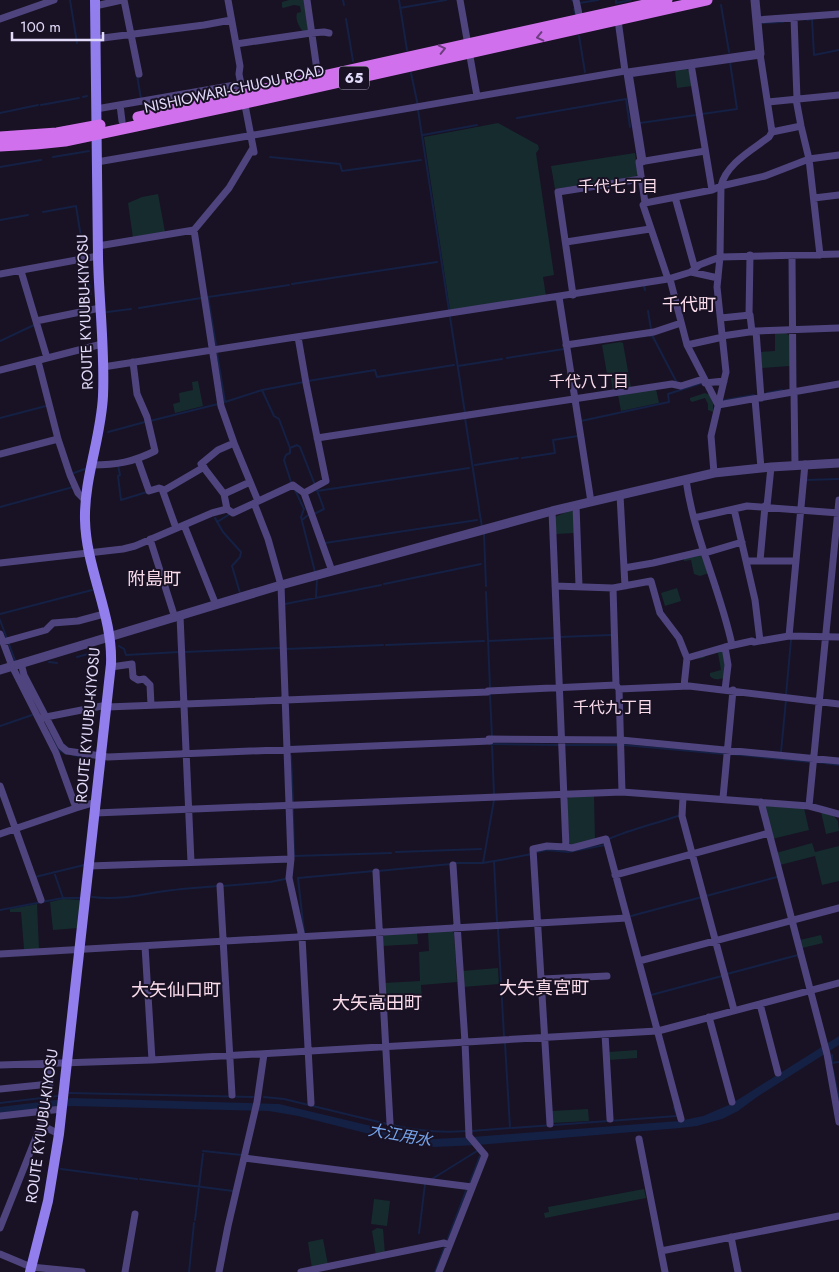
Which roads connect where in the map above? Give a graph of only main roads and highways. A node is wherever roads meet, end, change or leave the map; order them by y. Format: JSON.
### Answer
{"nodes":[{"id":1,"x":667,"y":0,"type":"edge"},
{"id":2,"x":707,"y":0,"type":"edge"},
{"id":3,"x":95,"y":3,"type":"edge"},
{"id":4,"x":469,"y":48,"type":"junction"},
{"id":5,"x":243,"y":94,"type":"junction"},
{"id":6,"x":97,"y":130,"type":"junction"},
{"id":7,"x":0,"y":137,"type":"edge"},
{"id":8,"x":0,"y":146,"type":"edge"},
{"id":9,"x":30,"y":1269,"type":"edge"}],
"edges":[{"from":1,"to":4,"type":"main road","name":"NISHIOWARI-CHUOU ROAD","number":"65"},
{"from":2,"to":4,"type":"main road","name":"NISHIOWARI-CHUOU ROAD","number":"65","one_way":true},
{"from":3,"to":6,"type":"main road","name":"ROUTE KYUUBU-KIYOSU"},
{"from":4,"to":5,"type":"main road","name":"NISHIOWARI-CHUOU ROAD","number":"65"},
{"from":5,"to":4,"type":"main road","name":"NISHIOWARI-CHUOU ROAD","number":"65","one_way":true},
{"from":5,"to":6,"type":"main road","name":"NISHIOWARI-CHUOU ROAD","number":"65"},
{"from":5,"to":6,"type":"main road","name":"NISHIOWARI-CHUOU ROAD","number":"65"},
{"from":6,"to":7,"type":"main road","name":"NISHIOWARI-CHUOU ROAD","number":"65"},
{"from":6,"to":8,"type":"main road","name":"NISHIOWARI-CHUOU ROAD","number":"65"},
{"from":6,"to":9,"type":"main road","name":"ROUTE KYUUBU-KIYOSU"}]}
